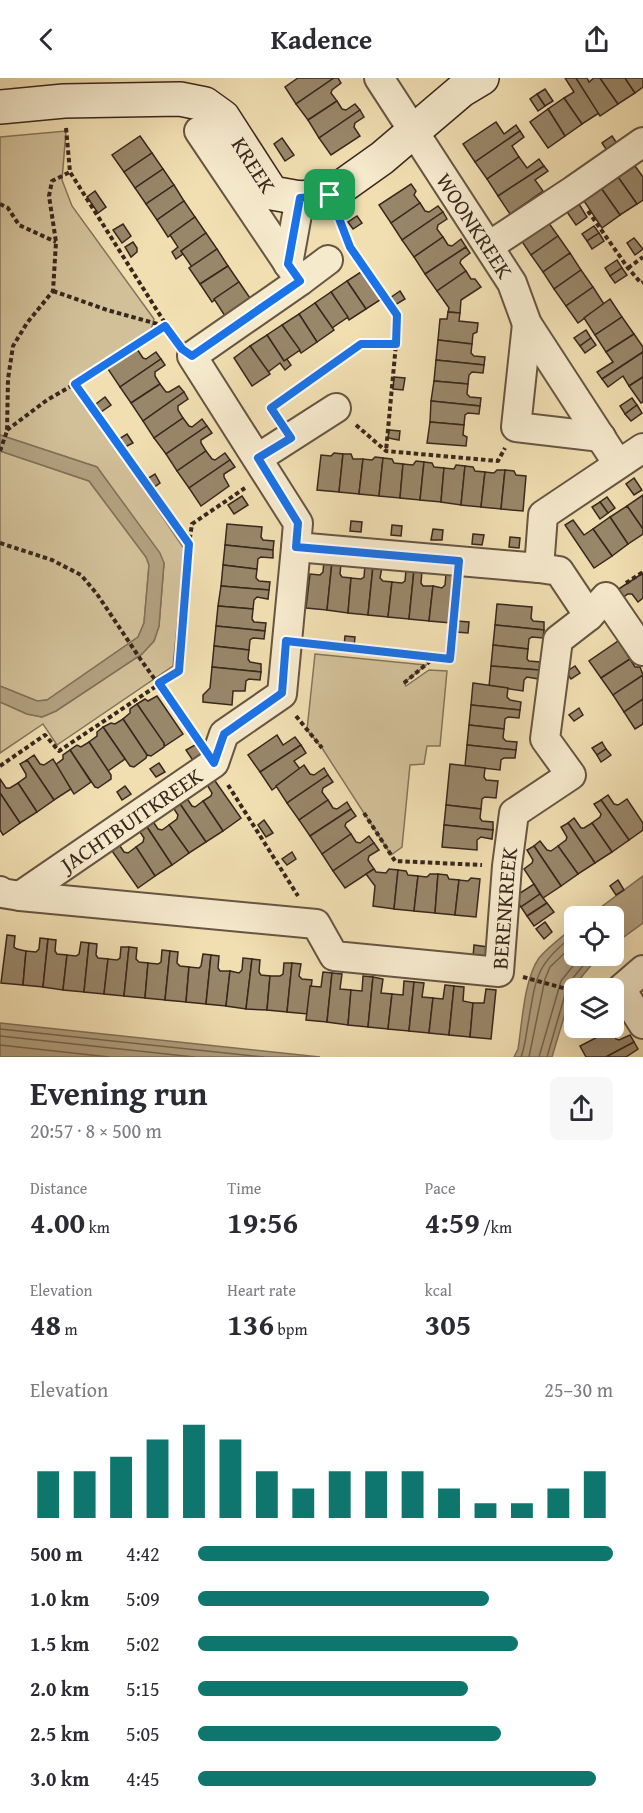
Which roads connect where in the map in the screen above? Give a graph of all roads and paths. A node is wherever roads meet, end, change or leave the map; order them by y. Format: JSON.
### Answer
{"nodes":[{"id":1,"x":379,"y":78,"type":"edge"},
{"id":2,"x":482,"y":78,"type":"edge"},
{"id":3,"x":63,"y":101,"type":"junction"},
{"id":4,"x":0,"y":107,"type":"edge"},
{"id":5,"x":199,"y":131,"type":"dead end"},
{"id":6,"x":414,"y":132,"type":"junction"},
{"id":7,"x":643,"y":142,"type":"edge"},
{"id":8,"x":70,"y":172,"type":"junction"},
{"id":9,"x":574,"y":190,"type":"junction"},
{"id":10,"x":315,"y":197,"type":"junction"},
{"id":11,"x":0,"y":204,"type":"edge"},
{"id":12,"x":56,"y":242,"type":"junction"},
{"id":13,"x":489,"y":246,"type":"junction"},
{"id":14,"x":643,"y":257,"type":"edge"},
{"id":15,"x":328,"y":260,"type":"dead end"},
{"id":16,"x":628,"y":268,"type":"junction"},
{"id":17,"x":294,"y":272,"type":"junction"},
{"id":18,"x":643,"y":282,"type":"edge"},
{"id":19,"x":53,"y":291,"type":"junction"},
{"id":20,"x":527,"y":324,"type":"junction"},
{"id":21,"x":165,"y":326,"type":"junction"},
{"id":22,"x":396,"y":344,"type":"junction"},
{"id":23,"x":192,"y":356,"type":"junction"},
{"id":24,"x":75,"y":384,"type":"junction"},
{"id":25,"x":336,"y":408,"type":"joint"},
{"id":26,"x":516,"y":427,"type":"junction"},
{"id":27,"x":7,"y":431,"type":"junction"},
{"id":28,"x":601,"y":437,"type":"junction"},
{"id":29,"x":291,"y":438,"type":"junction"},
{"id":30,"x":643,"y":448,"type":"edge"},
{"id":31,"x":0,"y":451,"type":"edge"},
{"id":32,"x":386,"y":451,"type":"junction"},
{"id":33,"x":618,"y":464,"type":"junction"},
{"id":34,"x":263,"y":465,"type":"junction"},
{"id":35,"x":0,"y":543,"type":"edge"},
{"id":36,"x":189,"y":544,"type":"junction"},
{"id":37,"x":296,"y":547,"type":"junction"},
{"id":38,"x":459,"y":561,"type":"junction"},
{"id":39,"x":539,"y":568,"type":"junction"},
{"id":40,"x":589,"y":616,"type":"junction"},
{"id":41,"x":286,"y":641,"type":"junction"},
{"id":42,"x":643,"y":651,"type":"edge"},
{"id":43,"x":435,"y":657,"type":"junction"},
{"id":44,"x":159,"y":683,"type":"junction"},
{"id":45,"x":404,"y":683,"type":"dead end"},
{"id":46,"x":282,"y":693,"type":"junction"},
{"id":47,"x":322,"y":748,"type":"dead end"},
{"id":48,"x":214,"y":763,"type":"junction"},
{"id":49,"x":0,"y":766,"type":"edge"},
{"id":50,"x":364,"y":813,"type":"dead end"},
{"id":51,"x":507,"y":866,"type":"junction"},
{"id":52,"x":10,"y":894,"type":"edge"},
{"id":53,"x":316,"y":924,"type":"junction"},
{"id":54,"x":643,"y":970,"type":"edge"},
{"id":55,"x":525,"y":977,"type":"dead end"},
{"id":56,"x":564,"y":988,"type":"edge"},
{"id":57,"x":643,"y":1024,"type":"edge"}],
"edges":[{"from":1,"to":6,"type":"street","name":"WOONKREEK"},
{"from":2,"to":6,"type":"street"},
{"from":3,"to":4,"type":"street","name":"KREEK"},
{"from":3,"to":8,"type":"path"},
{"from":3,"to":10,"type":"street","name":"KREEK"},
{"from":5,"to":17,"type":"street"},
{"from":6,"to":10,"type":"street"},
{"from":6,"to":13,"type":"street","name":"WOONKREEK"},
{"from":7,"to":9,"type":"street"},
{"from":8,"to":12,"type":"path"},
{"from":8,"to":21,"type":"path"},
{"from":9,"to":13,"type":"street"},
{"from":9,"to":16,"type":"path"},
{"from":10,"to":17,"type":"street"},
{"from":10,"to":22,"type":"path"},
{"from":11,"to":12,"type":"path"},
{"from":12,"to":19,"type":"path"},
{"from":13,"to":20,"type":"street","name":"WOONKREEK"},
{"from":14,"to":16,"type":"path"},
{"from":15,"to":17,"type":"street"},
{"from":16,"to":18,"type":"path"},
{"from":17,"to":23,"type":"street"},
{"from":19,"to":21,"type":"path"},
{"from":19,"to":27,"type":"path"},
{"from":20,"to":26,"type":"street","name":"WOONKREEK"},
{"from":20,"to":28,"type":"street","name":"WOONKREEK"},
{"from":21,"to":23,"type":"path"},
{"from":21,"to":24,"type":"path"},
{"from":22,"to":29,"type":"path"},
{"from":22,"to":32,"type":"path"},
{"from":23,"to":34,"type":"street"},
{"from":24,"to":27,"type":"path"},
{"from":24,"to":36,"type":"path"},
{"from":25,"to":29,"type":"street"},
{"from":25,"to":32,"type":"path"},
{"from":26,"to":28,"type":"street"},
{"from":26,"to":32,"type":"path"},
{"from":27,"to":31,"type":"path"},
{"from":28,"to":33,"type":"street","name":"WOONKREEK"},
{"from":29,"to":34,"type":"street"},
{"from":30,"to":33,"type":"street"},
{"from":33,"to":39,"type":"street"},
{"from":34,"to":36,"type":"path"},
{"from":34,"to":37,"type":"street"},
{"from":35,"to":44,"type":"path"},
{"from":36,"to":44,"type":"path"},
{"from":37,"to":38,"type":"street"},
{"from":37,"to":41,"type":"street"},
{"from":38,"to":39,"type":"street"},
{"from":38,"to":43,"type":"path"},
{"from":39,"to":40,"type":"street"},
{"from":40,"to":42,"type":"street"},
{"from":40,"to":51,"type":"street","name":"BERENKREEK"},
{"from":41,"to":43,"type":"path"},
{"from":41,"to":46,"type":"street"},
{"from":43,"to":45,"type":"path"},
{"from":44,"to":48,"type":"path"},
{"from":44,"to":49,"type":"path"},
{"from":46,"to":47,"type":"path"},
{"from":46,"to":48,"type":"street","name":"JACHTBUITKREEK"},
{"from":48,"to":52,"type":"street","name":"JACHTBUITKREEK"},
{"from":48,"to":53,"type":"path"},
{"from":50,"to":51,"type":"path"},
{"from":51,"to":53,"type":"street","name":"BERENKREEK"},
{"from":52,"to":53,"type":"street"},
{"from":54,"to":57,"type":"street"},
{"from":55,"to":56,"type":"path"}]}
